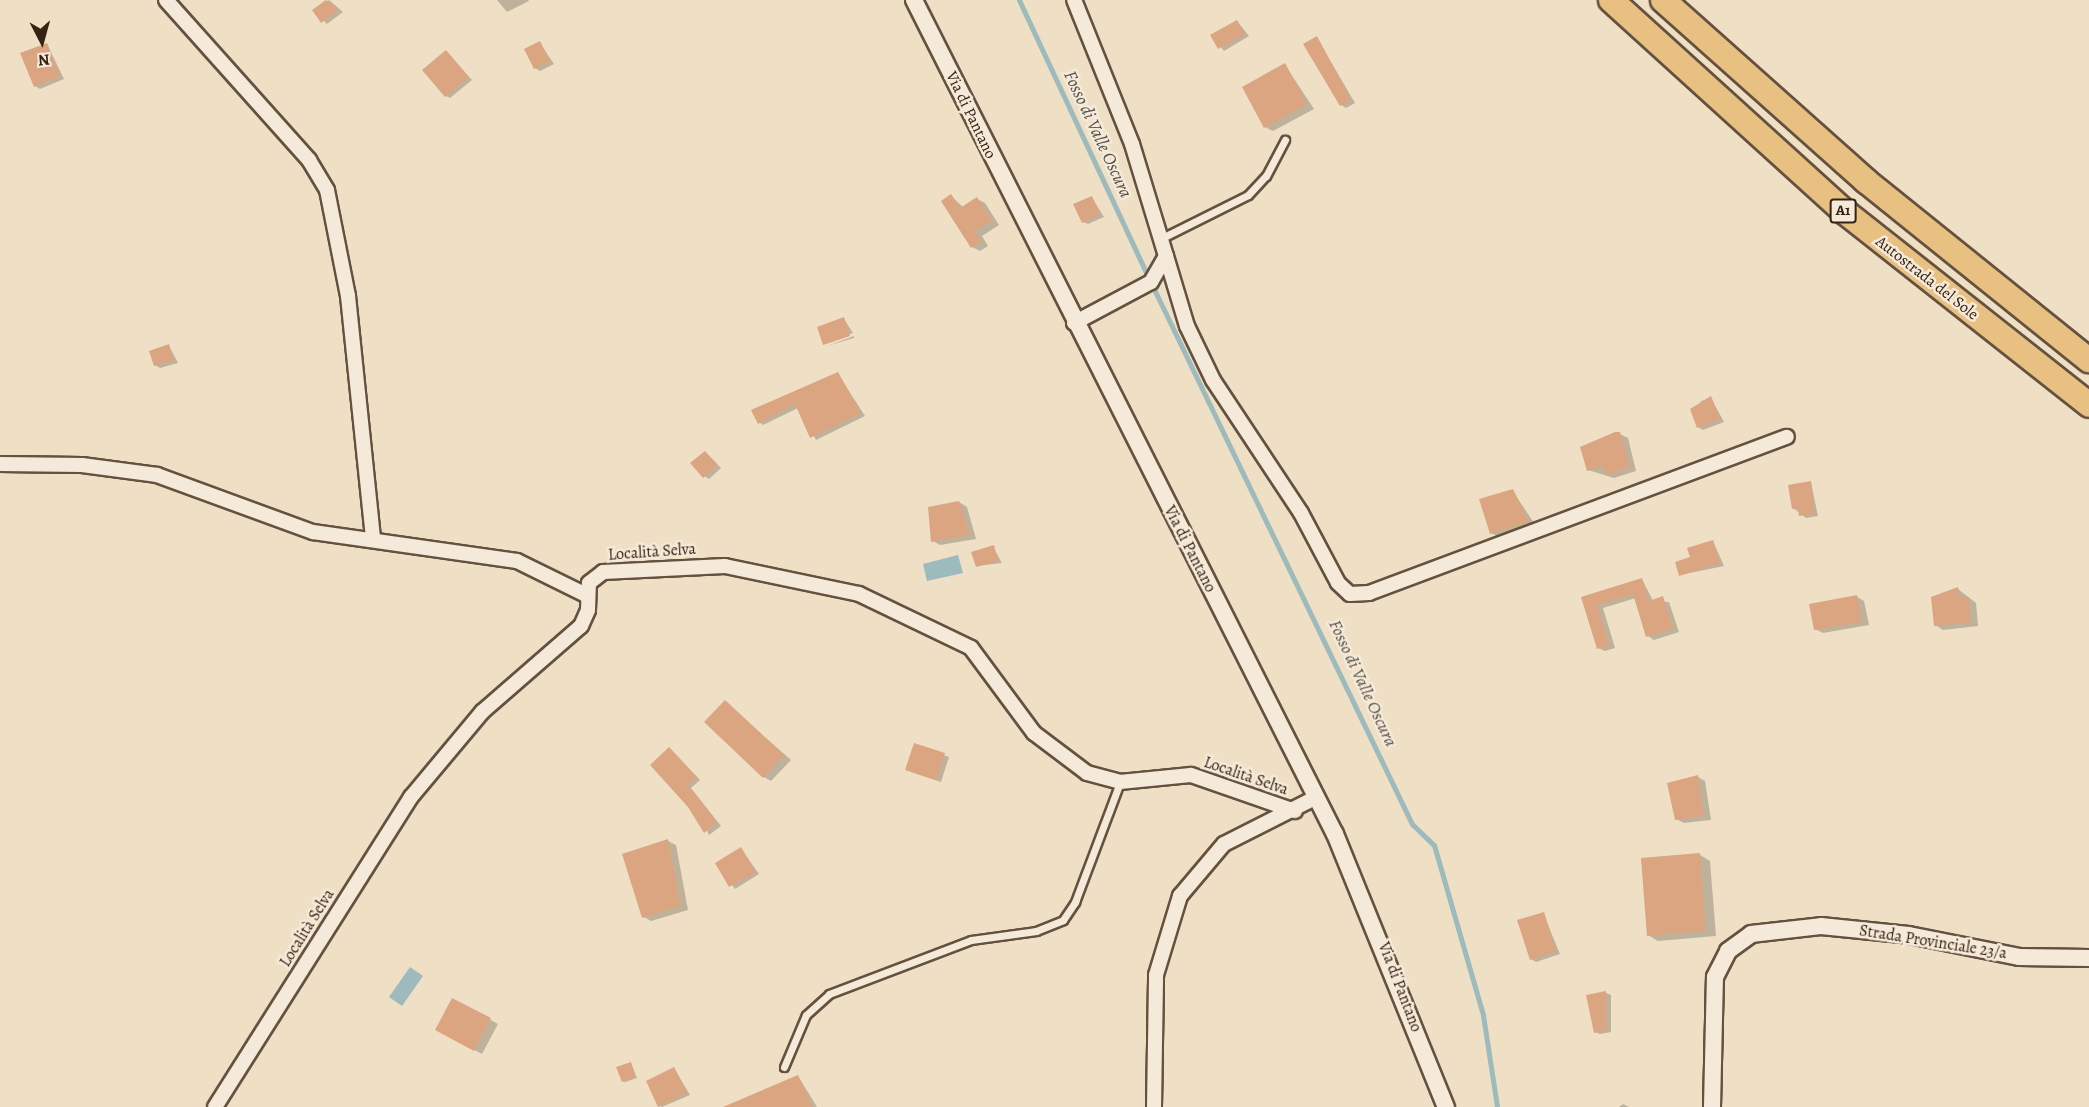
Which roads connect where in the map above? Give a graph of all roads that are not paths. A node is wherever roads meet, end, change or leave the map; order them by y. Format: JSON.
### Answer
{"nodes":[{"id":1,"x":166,"y":0,"type":"edge"},
{"id":2,"x":915,"y":0,"type":"edge"},
{"id":3,"x":1074,"y":0,"type":"edge"},
{"id":4,"x":1611,"y":0,"type":"edge"},
{"id":5,"x":1663,"y":0,"type":"edge"},
{"id":6,"x":1284,"y":140,"type":"dead end"},
{"id":7,"x":1162,"y":238,"type":"junction"},
{"id":8,"x":1166,"y":256,"type":"junction"},
{"id":9,"x":1074,"y":323,"type":"junction"},
{"id":10,"x":2089,"y":360,"type":"edge"},
{"id":11,"x":2089,"y":405,"type":"edge"},
{"id":12,"x":1787,"y":437,"type":"dead end"},
{"id":13,"x":0,"y":464,"type":"edge"},
{"id":14,"x":373,"y":539,"type":"junction"},
{"id":15,"x":588,"y":596,"type":"junction"},
{"id":16,"x":1120,"y":782,"type":"junction"},
{"id":17,"x":1317,"y":796,"type":"junction"},
{"id":18,"x":1295,"y":811,"type":"junction"},
{"id":19,"x":2089,"y":958,"type":"edge"},
{"id":20,"x":784,"y":1067,"type":"dead end"},
{"id":21,"x":215,"y":1107,"type":"edge"},
{"id":22,"x":1154,"y":1107,"type":"edge"},
{"id":23,"x":1446,"y":1107,"type":"edge"},
{"id":24,"x":1712,"y":1107,"type":"edge"}],
"edges":[{"from":1,"to":14,"type":"street"},
{"from":2,"to":9,"type":"street","name":"Via di Pantano"},
{"from":3,"to":7,"type":"street"},
{"from":4,"to":11,"type":"highway","name":"Autostrada del Sole","number":"A1"},
{"from":5,"to":10,"type":"highway","number":"A1"},
{"from":6,"to":7,"type":"lane"},
{"from":7,"to":8,"type":"street"},
{"from":8,"to":9,"type":"street"},
{"from":8,"to":12,"type":"street"},
{"from":9,"to":17,"type":"street","name":"Via di Pantano"},
{"from":13,"to":14,"type":"street"},
{"from":14,"to":15,"type":"street"},
{"from":15,"to":16,"type":"street","name":"Località Selva"},
{"from":15,"to":21,"type":"street","name":"Località Selva"},
{"from":16,"to":18,"type":"street","name":"Località Selva"},
{"from":16,"to":20,"type":"lane"},
{"from":17,"to":18,"type":"street"},
{"from":17,"to":23,"type":"street","name":"Via di Pantano"},
{"from":18,"to":22,"type":"street"},
{"from":19,"to":24,"type":"street","name":"Strada Provinciale 23/a"}]}
